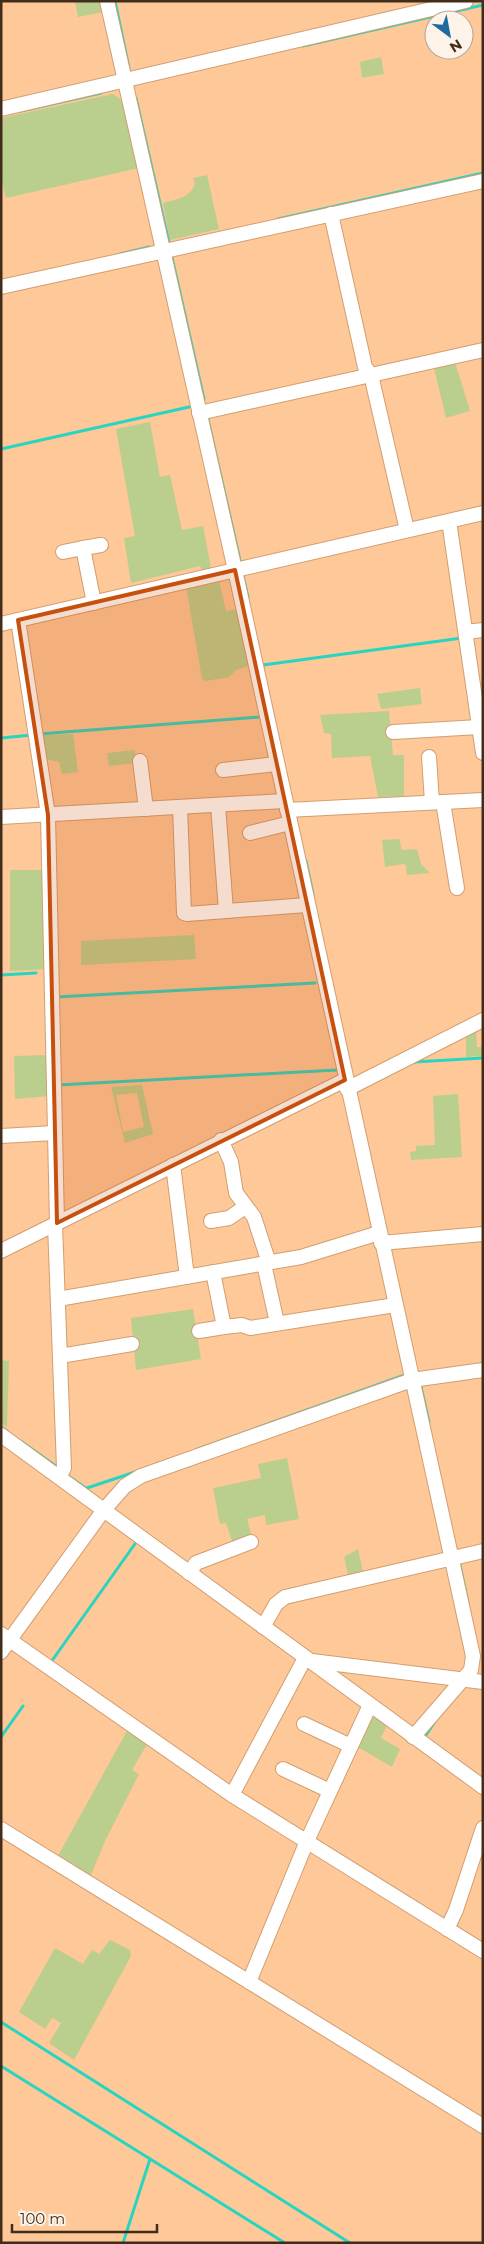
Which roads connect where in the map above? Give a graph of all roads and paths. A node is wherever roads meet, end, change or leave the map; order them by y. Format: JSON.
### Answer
{"nodes":[{"id":1,"x":107,"y":1,"type":"edge"},
{"id":2,"x":466,"y":1,"type":"edge"},
{"id":3,"x":126,"y":80,"type":"junction"},
{"id":4,"x":1,"y":109,"type":"edge"},
{"id":5,"x":483,"y":181,"type":"edge"},
{"id":6,"x":331,"y":214,"type":"junction"},
{"id":7,"x":167,"y":250,"type":"junction"},
{"id":8,"x":1,"y":287,"type":"edge"},
{"id":9,"x":483,"y":350,"type":"edge"},
{"id":10,"x":369,"y":372,"type":"junction"},
{"id":11,"x":204,"y":412,"type":"junction"},
{"id":12,"x":483,"y":513,"type":"edge"},
{"id":13,"x":449,"y":521,"type":"junction"},
{"id":14,"x":406,"y":526,"type":"junction"},
{"id":15,"x":102,"y":545,"type":"dead end"},
{"id":16,"x":83,"y":548,"type":"junction"},
{"id":17,"x":63,"y":552,"type":"dead end"},
{"id":18,"x":239,"y":569,"type":"junction"},
{"id":19,"x":94,"y":603,"type":"junction"},
{"id":20,"x":18,"y":620,"type":"junction"},
{"id":21,"x":1,"y":624,"type":"edge"},
{"id":22,"x":483,"y":630,"type":"edge"},
{"id":23,"x":465,"y":636,"type":"junction"},
{"id":24,"x":478,"y":727,"type":"junction"},
{"id":25,"x":393,"y":732,"type":"dead end"},
{"id":26,"x":483,"y":753,"type":"edge"},
{"id":27,"x":429,"y":758,"type":"dead end"},
{"id":28,"x":140,"y":761,"type":"dead end"},
{"id":29,"x":276,"y":764,"type":"junction"},
{"id":30,"x":223,"y":770,"type":"dead end"},
{"id":31,"x":483,"y":800,"type":"edge"},
{"id":32,"x":437,"y":802,"type":"junction"},
{"id":33,"x":218,"y":805,"type":"junction"},
{"id":34,"x":180,"y":807,"type":"junction"},
{"id":35,"x":146,"y":809,"type":"junction"},
{"id":36,"x":290,"y":810,"type":"junction"},
{"id":37,"x":1,"y":817,"type":"edge"},
{"id":38,"x":48,"y":818,"type":"junction"},
{"id":39,"x":250,"y":833,"type":"dead end"},
{"id":40,"x":457,"y":888,"type":"dead end"},
{"id":41,"x":307,"y":905,"type":"junction"},
{"id":42,"x":226,"y":911,"type":"junction"},
{"id":43,"x":483,"y":1020,"type":"edge"},
{"id":44,"x":346,"y":1084,"type":"junction"},
{"id":45,"x":1,"y":1136,"type":"edge"},
{"id":46,"x":55,"y":1136,"type":"junction"},
{"id":47,"x":223,"y":1144,"type":"junction"},
{"id":48,"x":173,"y":1168,"type":"junction"},
{"id":49,"x":244,"y":1207,"type":"junction"},
{"id":50,"x":211,"y":1221,"type":"dead end"},
{"id":51,"x":56,"y":1224,"type":"junction"},
{"id":52,"x":483,"y":1234,"type":"edge"},
{"id":53,"x":384,"y":1240,"type":"junction"},
{"id":54,"x":1,"y":1251,"type":"edge"},
{"id":55,"x":266,"y":1266,"type":"junction"},
{"id":56,"x":214,"y":1275,"type":"junction"},
{"id":57,"x":187,"y":1277,"type":"junction"},
{"id":58,"x":62,"y":1299,"type":"junction"},
{"id":59,"x":395,"y":1305,"type":"junction"},
{"id":60,"x":277,"y":1323,"type":"junction"},
{"id":61,"x":224,"y":1327,"type":"junction"},
{"id":62,"x":199,"y":1331,"type":"dead end"},
{"id":63,"x":132,"y":1344,"type":"dead end"},
{"id":64,"x":60,"y":1356,"type":"junction"},
{"id":65,"x":483,"y":1370,"type":"edge"},
{"id":66,"x":412,"y":1380,"type":"junction"},
{"id":67,"x":1,"y":1435,"type":"edge"},
{"id":68,"x":59,"y":1477,"type":"junction"},
{"id":69,"x":104,"y":1511,"type":"junction"},
{"id":70,"x":251,"y":1542,"type":"dead end"},
{"id":71,"x":483,"y":1552,"type":"edge"},
{"id":72,"x":456,"y":1558,"type":"junction"},
{"id":73,"x":189,"y":1573,"type":"junction"},
{"id":74,"x":263,"y":1627,"type":"junction"},
{"id":75,"x":10,"y":1636,"type":"edge"},
{"id":76,"x":1,"y":1652,"type":"edge"},
{"id":77,"x":307,"y":1659,"type":"junction"},
{"id":78,"x":464,"y":1679,"type":"junction"},
{"id":79,"x":483,"y":1682,"type":"edge"},
{"id":80,"x":370,"y":1705,"type":"junction"},
{"id":81,"x":304,"y":1724,"type":"dead end"},
{"id":82,"x":413,"y":1736,"type":"junction"},
{"id":83,"x":351,"y":1746,"type":"junction"},
{"id":84,"x":283,"y":1769,"type":"dead end"},
{"id":85,"x":483,"y":1787,"type":"edge"},
{"id":86,"x":330,"y":1791,"type":"junction"},
{"id":87,"x":234,"y":1792,"type":"junction"},
{"id":88,"x":483,"y":1828,"type":"edge"},
{"id":89,"x":1,"y":1829,"type":"edge"},
{"id":90,"x":306,"y":1838,"type":"junction"},
{"id":91,"x":447,"y":1928,"type":"junction"},
{"id":92,"x":483,"y":1951,"type":"edge"},
{"id":93,"x":250,"y":1978,"type":"junction"},
{"id":94,"x":483,"y":2126,"type":"edge"}],
"edges":[{"from":1,"to":3,"type":"street"},
{"from":2,"to":3,"type":"street"},
{"from":3,"to":4,"type":"street"},
{"from":3,"to":7,"type":"street"},
{"from":5,"to":6,"type":"street"},
{"from":6,"to":7,"type":"street"},
{"from":6,"to":10,"type":"street"},
{"from":7,"to":8,"type":"street"},
{"from":7,"to":11,"type":"street"},
{"from":9,"to":10,"type":"street"},
{"from":10,"to":11,"type":"street"},
{"from":10,"to":14,"type":"street"},
{"from":11,"to":18,"type":"street"},
{"from":12,"to":13,"type":"street"},
{"from":13,"to":14,"type":"street"},
{"from":13,"to":23,"type":"street"},
{"from":14,"to":18,"type":"street"},
{"from":15,"to":16,"type":"street"},
{"from":16,"to":17,"type":"street"},
{"from":16,"to":19,"type":"street"},
{"from":18,"to":19,"type":"street"},
{"from":18,"to":29,"type":"street"},
{"from":19,"to":20,"type":"street"},
{"from":20,"to":21,"type":"street"},
{"from":20,"to":38,"type":"street"},
{"from":22,"to":23,"type":"street"},
{"from":23,"to":24,"type":"street"},
{"from":24,"to":25,"type":"street"},
{"from":24,"to":26,"type":"street"},
{"from":27,"to":32,"type":"street"},
{"from":28,"to":35,"type":"street"},
{"from":29,"to":30,"type":"street"},
{"from":29,"to":36,"type":"street"},
{"from":31,"to":32,"type":"street"},
{"from":32,"to":36,"type":"street"},
{"from":32,"to":40,"type":"street"},
{"from":33,"to":34,"type":"street"},
{"from":33,"to":36,"type":"street"},
{"from":33,"to":42,"type":"street"},
{"from":34,"to":35,"type":"street"},
{"from":34,"to":42,"type":"street"},
{"from":35,"to":38,"type":"street"},
{"from":36,"to":39,"type":"street"},
{"from":36,"to":41,"type":"street"},
{"from":37,"to":38,"type":"street"},
{"from":38,"to":46,"type":"street"},
{"from":41,"to":42,"type":"street"},
{"from":41,"to":44,"type":"street"},
{"from":43,"to":44,"type":"street"},
{"from":44,"to":47,"type":"street"},
{"from":44,"to":53,"type":"street"},
{"from":45,"to":46,"type":"street"},
{"from":46,"to":51,"type":"street"},
{"from":47,"to":48,"type":"street"},
{"from":47,"to":49,"type":"street"},
{"from":48,"to":51,"type":"street"},
{"from":48,"to":57,"type":"street"},
{"from":49,"to":50,"type":"street"},
{"from":49,"to":55,"type":"street"},
{"from":51,"to":54,"type":"street"},
{"from":51,"to":58,"type":"street"},
{"from":52,"to":53,"type":"street"},
{"from":53,"to":55,"type":"street"},
{"from":53,"to":59,"type":"street"},
{"from":55,"to":56,"type":"street"},
{"from":55,"to":60,"type":"street"},
{"from":56,"to":57,"type":"street"},
{"from":56,"to":61,"type":"street"},
{"from":57,"to":58,"type":"street"},
{"from":58,"to":64,"type":"street"},
{"from":59,"to":60,"type":"street"},
{"from":59,"to":66,"type":"street"},
{"from":60,"to":61,"type":"street"},
{"from":61,"to":62,"type":"street"},
{"from":63,"to":64,"type":"street"},
{"from":64,"to":68,"type":"street"},
{"from":65,"to":66,"type":"street"},
{"from":66,"to":69,"type":"street"},
{"from":66,"to":72,"type":"street"},
{"from":67,"to":68,"type":"street"},
{"from":68,"to":69,"type":"street"},
{"from":69,"to":73,"type":"street"},
{"from":69,"to":75,"type":"street"},
{"from":70,"to":73,"type":"street"},
{"from":71,"to":72,"type":"street"},
{"from":72,"to":74,"type":"street"},
{"from":72,"to":78,"type":"street"},
{"from":73,"to":74,"type":"street"},
{"from":74,"to":77,"type":"street"},
{"from":75,"to":76,"type":"street"},
{"from":75,"to":87,"type":"street"},
{"from":77,"to":78,"type":"street"},
{"from":77,"to":80,"type":"street"},
{"from":77,"to":87,"type":"street"},
{"from":78,"to":79,"type":"street"},
{"from":78,"to":82,"type":"street"},
{"from":80,"to":82,"type":"street"},
{"from":80,"to":83,"type":"street"},
{"from":81,"to":83,"type":"street"},
{"from":82,"to":85,"type":"street"},
{"from":83,"to":86,"type":"street"},
{"from":84,"to":86,"type":"street"},
{"from":86,"to":90,"type":"street"},
{"from":87,"to":90,"type":"street"},
{"from":88,"to":91,"type":"street"},
{"from":89,"to":93,"type":"street"},
{"from":90,"to":91,"type":"street"},
{"from":90,"to":93,"type":"street"},
{"from":91,"to":92,"type":"street"},
{"from":93,"to":94,"type":"street"}]}
